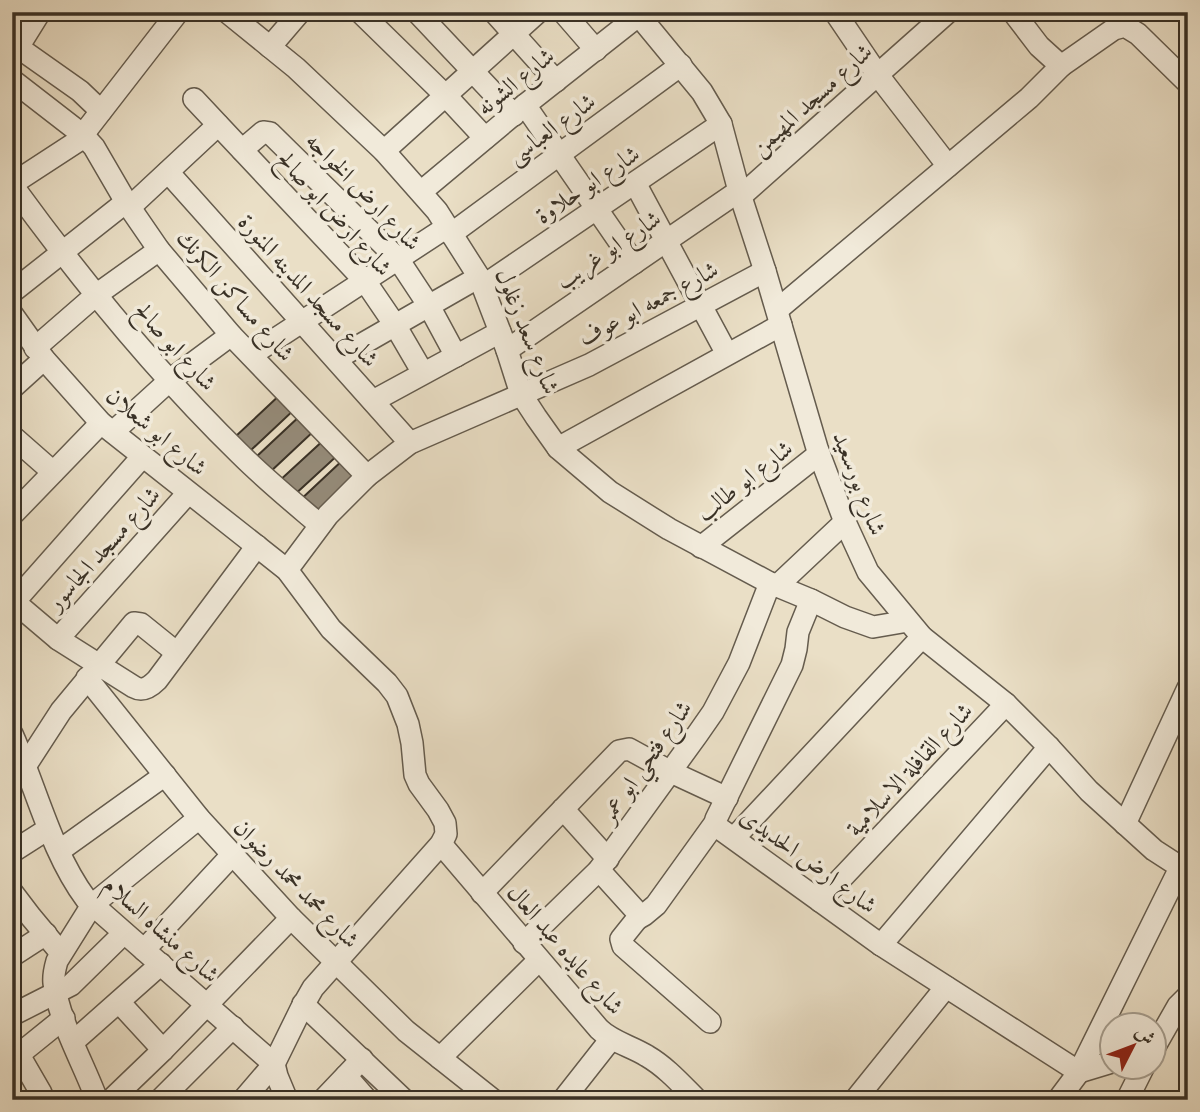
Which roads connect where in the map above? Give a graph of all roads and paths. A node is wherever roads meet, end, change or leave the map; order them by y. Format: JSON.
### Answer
{"nodes":[{"id":1,"x":40,"y":12,"type":"edge"},
{"id":2,"x":178,"y":12,"type":"edge"},
{"id":3,"x":228,"y":12,"type":"edge"},
{"id":4,"x":300,"y":12,"type":"edge"},
{"id":5,"x":360,"y":12,"type":"edge"},
{"id":6,"x":417,"y":12,"type":"edge"},
{"id":7,"x":494,"y":12,"type":"edge"},
{"id":8,"x":538,"y":12,"type":"edge"},
{"id":9,"x":563,"y":12,"type":"edge"},
{"id":10,"x":835,"y":12,"type":"edge"},
{"id":11,"x":915,"y":12,"type":"edge"},
{"id":12,"x":948,"y":12,"type":"edge"},
{"id":13,"x":1013,"y":12,"type":"edge"},
{"id":14,"x":639,"y":13,"type":"edge"},
{"id":15,"x":928,"y":30,"type":"junction"},
{"id":16,"x":514,"y":34,"type":"junction"},
{"id":17,"x":270,"y":47,"type":"junction"},
{"id":18,"x":14,"y":49,"type":"edge"},
{"id":19,"x":596,"y":50,"type":"junction"},
{"id":20,"x":681,"y":65,"type":"junction"},
{"id":21,"x":1061,"y":66,"type":"junction"},
{"id":22,"x":473,"y":72,"type":"junction"},
{"id":23,"x":877,"y":74,"type":"junction"},
{"id":24,"x":12,"y":80,"type":"edge"},
{"id":25,"x":556,"y":81,"type":"junction"},
{"id":26,"x":1188,"y":83,"type":"edge"},
{"id":27,"x":446,"y":96,"type":"junction"},
{"id":28,"x":194,"y":99,"type":"dead end"},
{"id":29,"x":519,"y":110,"type":"junction"},
{"id":30,"x":101,"y":111,"type":"junction"},
{"id":31,"x":721,"y":124,"type":"junction"},
{"id":32,"x":218,"y":125,"type":"junction"},
{"id":33,"x":83,"y":135,"type":"junction"},
{"id":34,"x":485,"y":138,"type":"junction"},
{"id":35,"x":242,"y":150,"type":"junction"},
{"id":36,"x":384,"y":151,"type":"junction"},
{"id":37,"x":559,"y":155,"type":"junction"},
{"id":38,"x":948,"y":166,"type":"junction"},
{"id":39,"x":168,"y":172,"type":"junction"},
{"id":40,"x":635,"y":183,"type":"junction"},
{"id":41,"x":12,"y":185,"type":"edge"},
{"id":42,"x":422,"y":191,"type":"junction"},
{"id":43,"x":739,"y":194,"type":"junction"},
{"id":44,"x":128,"y":205,"type":"junction"},
{"id":45,"x":597,"y":209,"type":"junction"},
{"id":46,"x":449,"y":230,"type":"junction"},
{"id":47,"x":666,"y":241,"type":"junction"},
{"id":48,"x":159,"y":250,"type":"junction"},
{"id":49,"x":62,"y":254,"type":"junction"},
{"id":50,"x":398,"y":259,"type":"junction"},
{"id":51,"x":634,"y":263,"type":"junction"},
{"id":52,"x":765,"y":271,"type":"junction"},
{"id":53,"x":365,"y":281,"type":"junction"},
{"id":54,"x":481,"y":282,"type":"junction"},
{"id":55,"x":12,"y":292,"type":"edge"},
{"id":56,"x":96,"y":295,"type":"junction"},
{"id":57,"x":700,"y":305,"type":"junction"},
{"id":58,"x":429,"y":306,"type":"junction"},
{"id":59,"x":12,"y":314,"type":"edge"},
{"id":60,"x":779,"y":318,"type":"junction"},
{"id":61,"x":302,"y":321,"type":"junction"},
{"id":62,"x":395,"y":325,"type":"junction"},
{"id":63,"x":231,"y":335,"type":"junction"},
{"id":64,"x":504,"y":341,"type":"junction"},
{"id":65,"x":40,"y":354,"type":"junction"},
{"id":66,"x":727,"y":354,"type":"junction"},
{"id":67,"x":251,"y":355,"type":"junction"},
{"id":68,"x":456,"y":356,"type":"junction"},
{"id":69,"x":336,"y":359,"type":"junction"},
{"id":70,"x":423,"y":373,"type":"junction"},
{"id":71,"x":169,"y":381,"type":"junction"},
{"id":72,"x":12,"y":388,"type":"edge"},
{"id":73,"x":521,"y":394,"type":"junction"},
{"id":74,"x":373,"y":401,"type":"junction"},
{"id":75,"x":107,"y":427,"type":"junction"},
{"id":76,"x":12,"y":436,"type":"edge"},
{"id":77,"x":410,"y":443,"type":"junction"},
{"id":78,"x":558,"y":448,"type":"junction"},
{"id":79,"x":819,"y":454,"type":"junction"},
{"id":80,"x":142,"y":457,"type":"junction"},
{"id":81,"x":53,"y":472,"type":"junction"},
{"id":82,"x":367,"y":476,"type":"junction"},
{"id":83,"x":188,"y":493,"type":"junction"},
{"id":84,"x":12,"y":515,"type":"edge"},
{"id":85,"x":845,"y":522,"type":"junction"},
{"id":86,"x":320,"y":525,"type":"junction"},
{"id":87,"x":257,"y":547,"type":"junction"},
{"id":88,"x":701,"y":547,"type":"junction"},
{"id":89,"x":287,"y":570,"type":"junction"},
{"id":90,"x":774,"y":585,"type":"junction"},
{"id":91,"x":811,"y":600,"type":"junction"},
{"id":92,"x":13,"y":601,"type":"edge"},
{"id":93,"x":915,"y":629,"type":"junction"},
{"id":94,"x":58,"y":639,"type":"junction"},
{"id":95,"x":177,"y":653,"type":"junction"},
{"id":96,"x":93,"y":671,"type":"junction"},
{"id":97,"x":1188,"y":688,"type":"edge"},
{"id":98,"x":1006,"y":704,"type":"junction"},
{"id":99,"x":12,"y":734,"type":"edge"},
{"id":100,"x":1049,"y":747,"type":"junction"},
{"id":101,"x":21,"y":764,"type":"edge"},
{"id":102,"x":671,"y":772,"type":"junction"},
{"id":103,"x":165,"y":775,"type":"junction"},
{"id":104,"x":727,"y":798,"type":"junction"},
{"id":105,"x":563,"y":809,"type":"junction"},
{"id":106,"x":199,"y":818,"type":"junction"},
{"id":107,"x":715,"y":823,"type":"junction"},
{"id":108,"x":1125,"y":824,"type":"junction"},
{"id":109,"x":48,"y":828,"type":"junction"},
{"id":110,"x":734,"y":838,"type":"junction"},
{"id":111,"x":440,"y":844,"type":"junction"},
{"id":112,"x":60,"y":851,"type":"junction"},
{"id":113,"x":12,"y":852,"type":"edge"},
{"id":114,"x":232,"y":855,"type":"junction"},
{"id":115,"x":603,"y":865,"type":"junction"},
{"id":116,"x":1184,"y":870,"type":"edge"},
{"id":117,"x":482,"y":893,"type":"junction"},
{"id":118,"x":14,"y":898,"type":"edge"},
{"id":119,"x":820,"y":901,"type":"junction"},
{"id":120,"x":92,"y":905,"type":"junction"},
{"id":121,"x":291,"y":918,"type":"junction"},
{"id":122,"x":638,"y":919,"type":"junction"},
{"id":123,"x":124,"y":933,"type":"junction"},
{"id":124,"x":46,"y":934,"type":"junction"},
{"id":125,"x":524,"y":943,"type":"junction"},
{"id":126,"x":881,"y":945,"type":"junction"},
{"id":127,"x":144,"y":950,"type":"junction"},
{"id":128,"x":61,"y":953,"type":"junction"},
{"id":129,"x":12,"y":956,"type":"edge"},
{"id":130,"x":539,"y":960,"type":"junction"},
{"id":131,"x":336,"y":962,"type":"junction"},
{"id":132,"x":161,"y":964,"type":"junction"},
{"id":133,"x":946,"y":987,"type":"junction"},
{"id":134,"x":57,"y":993,"type":"junction"},
{"id":135,"x":1188,"y":996,"type":"edge"},
{"id":136,"x":119,"y":1002,"type":"junction"},
{"id":137,"x":207,"y":1004,"type":"junction"},
{"id":138,"x":303,"y":1004,"type":"junction"},
{"id":139,"x":12,"y":1015,"type":"edge"},
{"id":140,"x":64,"y":1018,"type":"junction"},
{"id":141,"x":710,"y":1022,"type":"dead end"},
{"id":142,"x":1168,"y":1024,"type":"edge"},
{"id":143,"x":233,"y":1027,"type":"junction"},
{"id":144,"x":611,"y":1039,"type":"junction"},
{"id":145,"x":73,"y":1042,"type":"junction"},
{"id":146,"x":163,"y":1050,"type":"junction"},
{"id":147,"x":17,"y":1051,"type":"edge"},
{"id":148,"x":440,"y":1058,"type":"junction"},
{"id":149,"x":362,"y":1059,"type":"junction"},
{"id":150,"x":274,"y":1065,"type":"junction"},
{"id":151,"x":1098,"y":1066,"type":"edge"},
{"id":152,"x":1079,"y":1072,"type":"junction"},
{"id":153,"x":346,"y":1076,"type":"junction"},
{"id":154,"x":1137,"y":1080,"type":"edge"},
{"id":155,"x":485,"y":1098,"type":"edge"},
{"id":156,"x":40,"y":1100,"type":"edge"},
{"id":157,"x":97,"y":1100,"type":"edge"},
{"id":158,"x":111,"y":1100,"type":"edge"},
{"id":159,"x":160,"y":1100,"type":"edge"},
{"id":160,"x":243,"y":1100,"type":"edge"},
{"id":161,"x":287,"y":1100,"type":"edge"},
{"id":162,"x":323,"y":1100,"type":"edge"},
{"id":163,"x":367,"y":1100,"type":"edge"},
{"id":164,"x":404,"y":1100,"type":"edge"},
{"id":165,"x":563,"y":1100,"type":"edge"},
{"id":166,"x":697,"y":1100,"type":"edge"},
{"id":167,"x":855,"y":1100,"type":"edge"},
{"id":168,"x":1058,"y":1100,"type":"edge"},
{"id":169,"x":1127,"y":1100,"type":"edge"}],
"edges":[{"from":1,"to":18,"type":"street"},
{"from":2,"to":30,"type":"street"},
{"from":3,"to":17,"type":"street","name":"شارع سعد زغلول"},
{"from":4,"to":17,"type":"street"},
{"from":5,"to":27,"type":"street"},
{"from":6,"to":22,"type":"street"},
{"from":7,"to":16,"type":"street"},
{"from":8,"to":16,"type":"street"},
{"from":9,"to":19,"type":"street"},
{"from":10,"to":23,"type":"street"},
{"from":11,"to":15,"type":"street"},
{"from":12,"to":15,"type":"street","name":"شارع مسجد المهيمن"},
{"from":13,"to":21,"type":"street"},
{"from":14,"to":19,"type":"street","name":"شارع الشونه"},
{"from":14,"to":20,"type":"street","name":"شارع بورسعيد"},
{"from":15,"to":23,"type":"street","name":"شارع مسجد المهيمن"},
{"from":16,"to":22,"type":"street"},
{"from":16,"to":25,"type":"street"},
{"from":17,"to":36,"type":"street","name":"شارع سعد زغلول"},
{"from":18,"to":30,"type":"street"},
{"from":19,"to":25,"type":"street","name":"شارع الشونه"},
{"from":20,"to":31,"type":"street","name":"شارع بورسعيد"},
{"from":20,"to":37,"type":"street","name":"شارع العباسى"},
{"from":21,"to":26,"type":"street"},
{"from":21,"to":38,"type":"street"},
{"from":22,"to":27,"type":"street"},
{"from":22,"to":29,"type":"street"},
{"from":23,"to":38,"type":"street"},
{"from":23,"to":43,"type":"street","name":"شارع مسجد المهيمن"},
{"from":24,"to":33,"type":"street","name":"شارع مساكن الكرنك"},
{"from":25,"to":29,"type":"street","name":"شارع الشونه"},
{"from":27,"to":34,"type":"street"},
{"from":27,"to":36,"type":"street"},
{"from":28,"to":32,"type":"street","name":"شارع ارض ابو صالح"},
{"from":29,"to":34,"type":"street","name":"شارع الشونه"},
{"from":29,"to":37,"type":"street"},
{"from":30,"to":33,"type":"street"},
{"from":31,"to":40,"type":"street","name":"شارع ابو حلاوة"},
{"from":31,"to":43,"type":"street","name":"شارع بورسعيد"},
{"from":32,"to":35,"type":"street","name":"شارع ارض ابو صالح"},
{"from":32,"to":39,"type":"street"},
{"from":33,"to":41,"type":"street"},
{"from":33,"to":44,"type":"street","name":"شارع مساكن الكرنك"},
{"from":34,"to":42,"type":"street","name":"شارع الشونه"},
{"from":35,"to":50,"type":"street","name":"شارع ارض الخواجه"},
{"from":35,"to":53,"type":"street","name":"شارع ارض ابو صالح"},
{"from":36,"to":42,"type":"street","name":"شارع سعد زغلول"},
{"from":37,"to":45,"type":"street"},
{"from":37,"to":46,"type":"street","name":"شارع العباسى"},
{"from":38,"to":60,"type":"street"},
{"from":39,"to":44,"type":"street"},
{"from":39,"to":61,"type":"street","name":"شارع مسجد المدينه المنورة"},
{"from":40,"to":45,"type":"street","name":"شارع ابو حلاوة"},
{"from":40,"to":47,"type":"street"},
{"from":41,"to":49,"type":"street","name":"شارع ابو صالح"},
{"from":42,"to":46,"type":"street","name":"شارع سعد زغلول"},
{"from":43,"to":47,"type":"street","name":"شارع ابو غريب"},
{"from":43,"to":52,"type":"street","name":"شارع بورسعيد"},
{"from":44,"to":48,"type":"street","name":"شارع مساكن الكرنك"},
{"from":44,"to":49,"type":"street"},
{"from":45,"to":51,"type":"street"},
{"from":45,"to":54,"type":"street","name":"شارع ابو حلاوة"},
{"from":46,"to":50,"type":"street","name":"شارع العباسى"},
{"from":46,"to":54,"type":"street","name":"شارع سعد زغلول"},
{"from":47,"to":51,"type":"street","name":"شارع ابو غريب"},
{"from":47,"to":57,"type":"street"},
{"from":48,"to":56,"type":"street"},
{"from":48,"to":63,"type":"street","name":"شارع مساكن الكرنك"},
{"from":49,"to":55,"type":"street"},
{"from":49,"to":56,"type":"street","name":"شارع ابو صالح"},
{"from":50,"to":53,"type":"street","name":"شارع العباسى"},
{"from":50,"to":58,"type":"street","name":"شارع ارض الخواجه"},
{"from":51,"to":64,"type":"street","name":"شارع ابو غريب"},
{"from":52,"to":57,"type":"street","name":"شارع جمعه ابو عوف"},
{"from":52,"to":60,"type":"street","name":"شارع بورسعيد"},
{"from":53,"to":61,"type":"street","name":"شارع العباسى"},
{"from":53,"to":62,"type":"street","name":"شارع ارض ابو صالح"},
{"from":54,"to":58,"type":"street"},
{"from":54,"to":64,"type":"street","name":"شارع سعد زغلول"},
{"from":56,"to":65,"type":"street"},
{"from":56,"to":71,"type":"street","name":"شارع ابو صالح"},
{"from":57,"to":66,"type":"street"},
{"from":57,"to":73,"type":"street","name":"شارع جمعه ابو عوف"},
{"from":58,"to":62,"type":"street"},
{"from":58,"to":68,"type":"street","name":"شارع ارض الخواجه"},
{"from":59,"to":65,"type":"street","name":"شارع ابو شعلان"},
{"from":60,"to":66,"type":"street"},
{"from":60,"to":79,"type":"street","name":"شارع بورسعيد"},
{"from":61,"to":67,"type":"street","name":"شارع العباسى"},
{"from":61,"to":69,"type":"street","name":"شارع مسجد المدينه المنورة"},
{"from":62,"to":69,"type":"street"},
{"from":62,"to":70,"type":"street","name":"شارع ارض ابو صالح"},
{"from":63,"to":67,"type":"street","name":"شارع مساكن الكرنك"},
{"from":63,"to":71,"type":"street"},
{"from":64,"to":68,"type":"street","name":"شارع ابو غريب"},
{"from":64,"to":73,"type":"street","name":"شارع سعد زغلول"},
{"from":65,"to":72,"type":"street"},
{"from":65,"to":75,"type":"street","name":"شارع ابو شعلان"},
{"from":66,"to":78,"type":"street"},
{"from":67,"to":82,"type":"street","name":"شارع مساكن الكرنك"},
{"from":68,"to":70,"type":"street","name":"شارع ابو غريب"},
{"from":69,"to":74,"type":"street","name":"شارع مسجد المدينه المنورة"},
{"from":70,"to":74,"type":"street","name":"شارع ابو غريب"},
{"from":71,"to":75,"type":"street"},
{"from":71,"to":86,"type":"street","name":"شارع ابو صالح"},
{"from":73,"to":77,"type":"street","name":"شارع جمعه ابو عوف"},
{"from":73,"to":78,"type":"street","name":"شارع سعد زغلول"},
{"from":74,"to":77,"type":"street","name":"شارع مسجد المدينه المنورة"},
{"from":75,"to":80,"type":"street","name":"شارع ابو شعلان"},
{"from":75,"to":81,"type":"street"},
{"from":76,"to":81,"type":"street"},
{"from":77,"to":82,"type":"street","name":"شارع جمعه ابو عوف"},
{"from":78,"to":88,"type":"street","name":"شارع سعد زغلول"},
{"from":79,"to":85,"type":"street","name":"شارع بورسعيد"},
{"from":79,"to":88,"type":"street","name":"شارع ابو طالب"},
{"from":80,"to":83,"type":"street","name":"شارع ابو شعلان"},
{"from":80,"to":92,"type":"street"},
{"from":81,"to":84,"type":"street"},
{"from":82,"to":86,"type":"street","name":"شارع جمعه ابو عوف"},
{"from":83,"to":87,"type":"street","name":"شارع ابو شعلان"},
{"from":83,"to":94,"type":"street","name":"شارع مسجد الجاسور"},
{"from":85,"to":90,"type":"street"},
{"from":85,"to":93,"type":"street","name":"شارع بورسعيد"},
{"from":86,"to":89,"type":"street","name":"شارع جمعه ابو عوف"},
{"from":87,"to":89,"type":"street","name":"شارع ابو شعلان"},
{"from":87,"to":95,"type":"street"},
{"from":88,"to":90,"type":"street","name":"شارع سعد زغلول"},
{"from":89,"to":111,"type":"street","name":"شارع ابو شعلان"},
{"from":90,"to":91,"type":"street","name":"شارع سعد زغلول"},
{"from":90,"to":102,"type":"street","name":"شارع فتحي ابو عمر"},
{"from":91,"to":93,"type":"street","name":"شارع سعد زغلول"},
{"from":91,"to":104,"type":"street","name":"شارع ارض الحديدى"},
{"from":92,"to":94,"type":"street"},
{"from":93,"to":98,"type":"street","name":"شارع بورسعيد"},
{"from":93,"to":110,"type":"street"},
{"from":94,"to":96,"type":"street"},
{"from":95,"to":96,"type":"street"},
{"from":95,"to":96,"type":"street"},
{"from":96,"to":101,"type":"street"},
{"from":96,"to":103,"type":"street","name":"شارع محمد محمد رضوان"},
{"from":97,"to":108,"type":"street"},
{"from":98,"to":100,"type":"street","name":"شارع بورسعيد"},
{"from":98,"to":119,"type":"street","name":"شارع القافلة الاسلامية"},
{"from":99,"to":101,"type":"street","name":"شارع منشاه السلام"},
{"from":100,"to":108,"type":"street","name":"شارع بورسعيد"},
{"from":100,"to":126,"type":"street"},
{"from":101,"to":109,"type":"street","name":"شارع منشاه السلام"},
{"from":102,"to":104,"type":"street"},
{"from":102,"to":105,"type":"street"},
{"from":102,"to":115,"type":"street","name":"شارع فتحي ابو عمر"},
{"from":103,"to":106,"type":"street","name":"شارع محمد محمد رضوان"},
{"from":103,"to":112,"type":"street"},
{"from":104,"to":107,"type":"street","name":"شارع ارض الحديدى"},
{"from":105,"to":115,"type":"street"},
{"from":105,"to":117,"type":"street"},
{"from":106,"to":114,"type":"street","name":"شارع محمد محمد رضوان"},
{"from":106,"to":120,"type":"street"},
{"from":107,"to":110,"type":"street","name":"شارع ارض الحديدى"},
{"from":107,"to":122,"type":"street"},
{"from":108,"to":116,"type":"street","name":"شارع بورسعيد"},
{"from":109,"to":112,"type":"street","name":"شارع منشاه السلام"},
{"from":109,"to":113,"type":"street"},
{"from":110,"to":119,"type":"street","name":"شارع ارض الحديدى"},
{"from":111,"to":117,"type":"street","name":"شارع عايده عبد العال"},
{"from":111,"to":131,"type":"street"},
{"from":112,"to":120,"type":"street","name":"شارع منشاه السلام"},
{"from":114,"to":121,"type":"street","name":"شارع محمد محمد رضوان"},
{"from":114,"to":127,"type":"street"},
{"from":115,"to":122,"type":"street"},
{"from":115,"to":125,"type":"street","name":"شارع فتحي ابو عمر"},
{"from":116,"to":152,"type":"street"},
{"from":117,"to":125,"type":"street","name":"شارع عايده عبد العال"},
{"from":118,"to":124,"type":"street"},
{"from":119,"to":126,"type":"street","name":"شارع ارض الحديدى"},
{"from":120,"to":123,"type":"street","name":"شارع منشاه السلام"},
{"from":120,"to":128,"type":"street"},
{"from":121,"to":131,"type":"street","name":"شارع محمد محمد رضوان"},
{"from":121,"to":137,"type":"street"},
{"from":122,"to":141,"type":"street"},
{"from":123,"to":127,"type":"street","name":"شارع منشاه السلام"},
{"from":123,"to":134,"type":"street"},
{"from":124,"to":128,"type":"street"},
{"from":124,"to":129,"type":"street"},
{"from":125,"to":130,"type":"street","name":"شارع عايده عبد العال"},
{"from":126,"to":133,"type":"street","name":"شارع ارض الحديدى"},
{"from":127,"to":132,"type":"street","name":"شارع منشاه السلام"},
{"from":128,"to":134,"type":"street"},
{"from":130,"to":144,"type":"street","name":"شارع عايده عبد العال"},
{"from":130,"to":148,"type":"street"},
{"from":131,"to":138,"type":"street"},
{"from":131,"to":148,"type":"street","name":"شارع محمد محمد رضوان"},
{"from":132,"to":136,"type":"street"},
{"from":132,"to":137,"type":"street","name":"شارع منشاه السلام"},
{"from":133,"to":152,"type":"street","name":"شارع ارض الحديدى"},
{"from":133,"to":167,"type":"street"},
{"from":134,"to":139,"type":"street"},
{"from":134,"to":140,"type":"street"},
{"from":135,"to":142,"type":"street"},
{"from":136,"to":145,"type":"street"},
{"from":136,"to":146,"type":"street"},
{"from":137,"to":143,"type":"street","name":"شارع منشاه السلام"},
{"from":137,"to":146,"type":"street"},
{"from":138,"to":149,"type":"street"},
{"from":138,"to":150,"type":"street"},
{"from":140,"to":145,"type":"street"},
{"from":140,"to":147,"type":"street"},
{"from":143,"to":150,"type":"street","name":"شارع منشاه السلام"},
{"from":143,"to":159,"type":"street"},
{"from":144,"to":165,"type":"street"},
{"from":144,"to":166,"type":"street","name":"شارع عايده عبد العال"},
{"from":145,"to":157,"type":"street"},
{"from":146,"to":158,"type":"street"},
{"from":147,"to":156,"type":"street"},
{"from":148,"to":155,"type":"street","name":"شارع محمد محمد رضوان"},
{"from":149,"to":153,"type":"street"},
{"from":149,"to":164,"type":"street"},
{"from":150,"to":160,"type":"street"},
{"from":150,"to":161,"type":"street"},
{"from":151,"to":152,"type":"street"},
{"from":152,"to":168,"type":"street"},
{"from":153,"to":162,"type":"street"},
{"from":153,"to":163,"type":"street"},
{"from":154,"to":169,"type":"street"}]}
